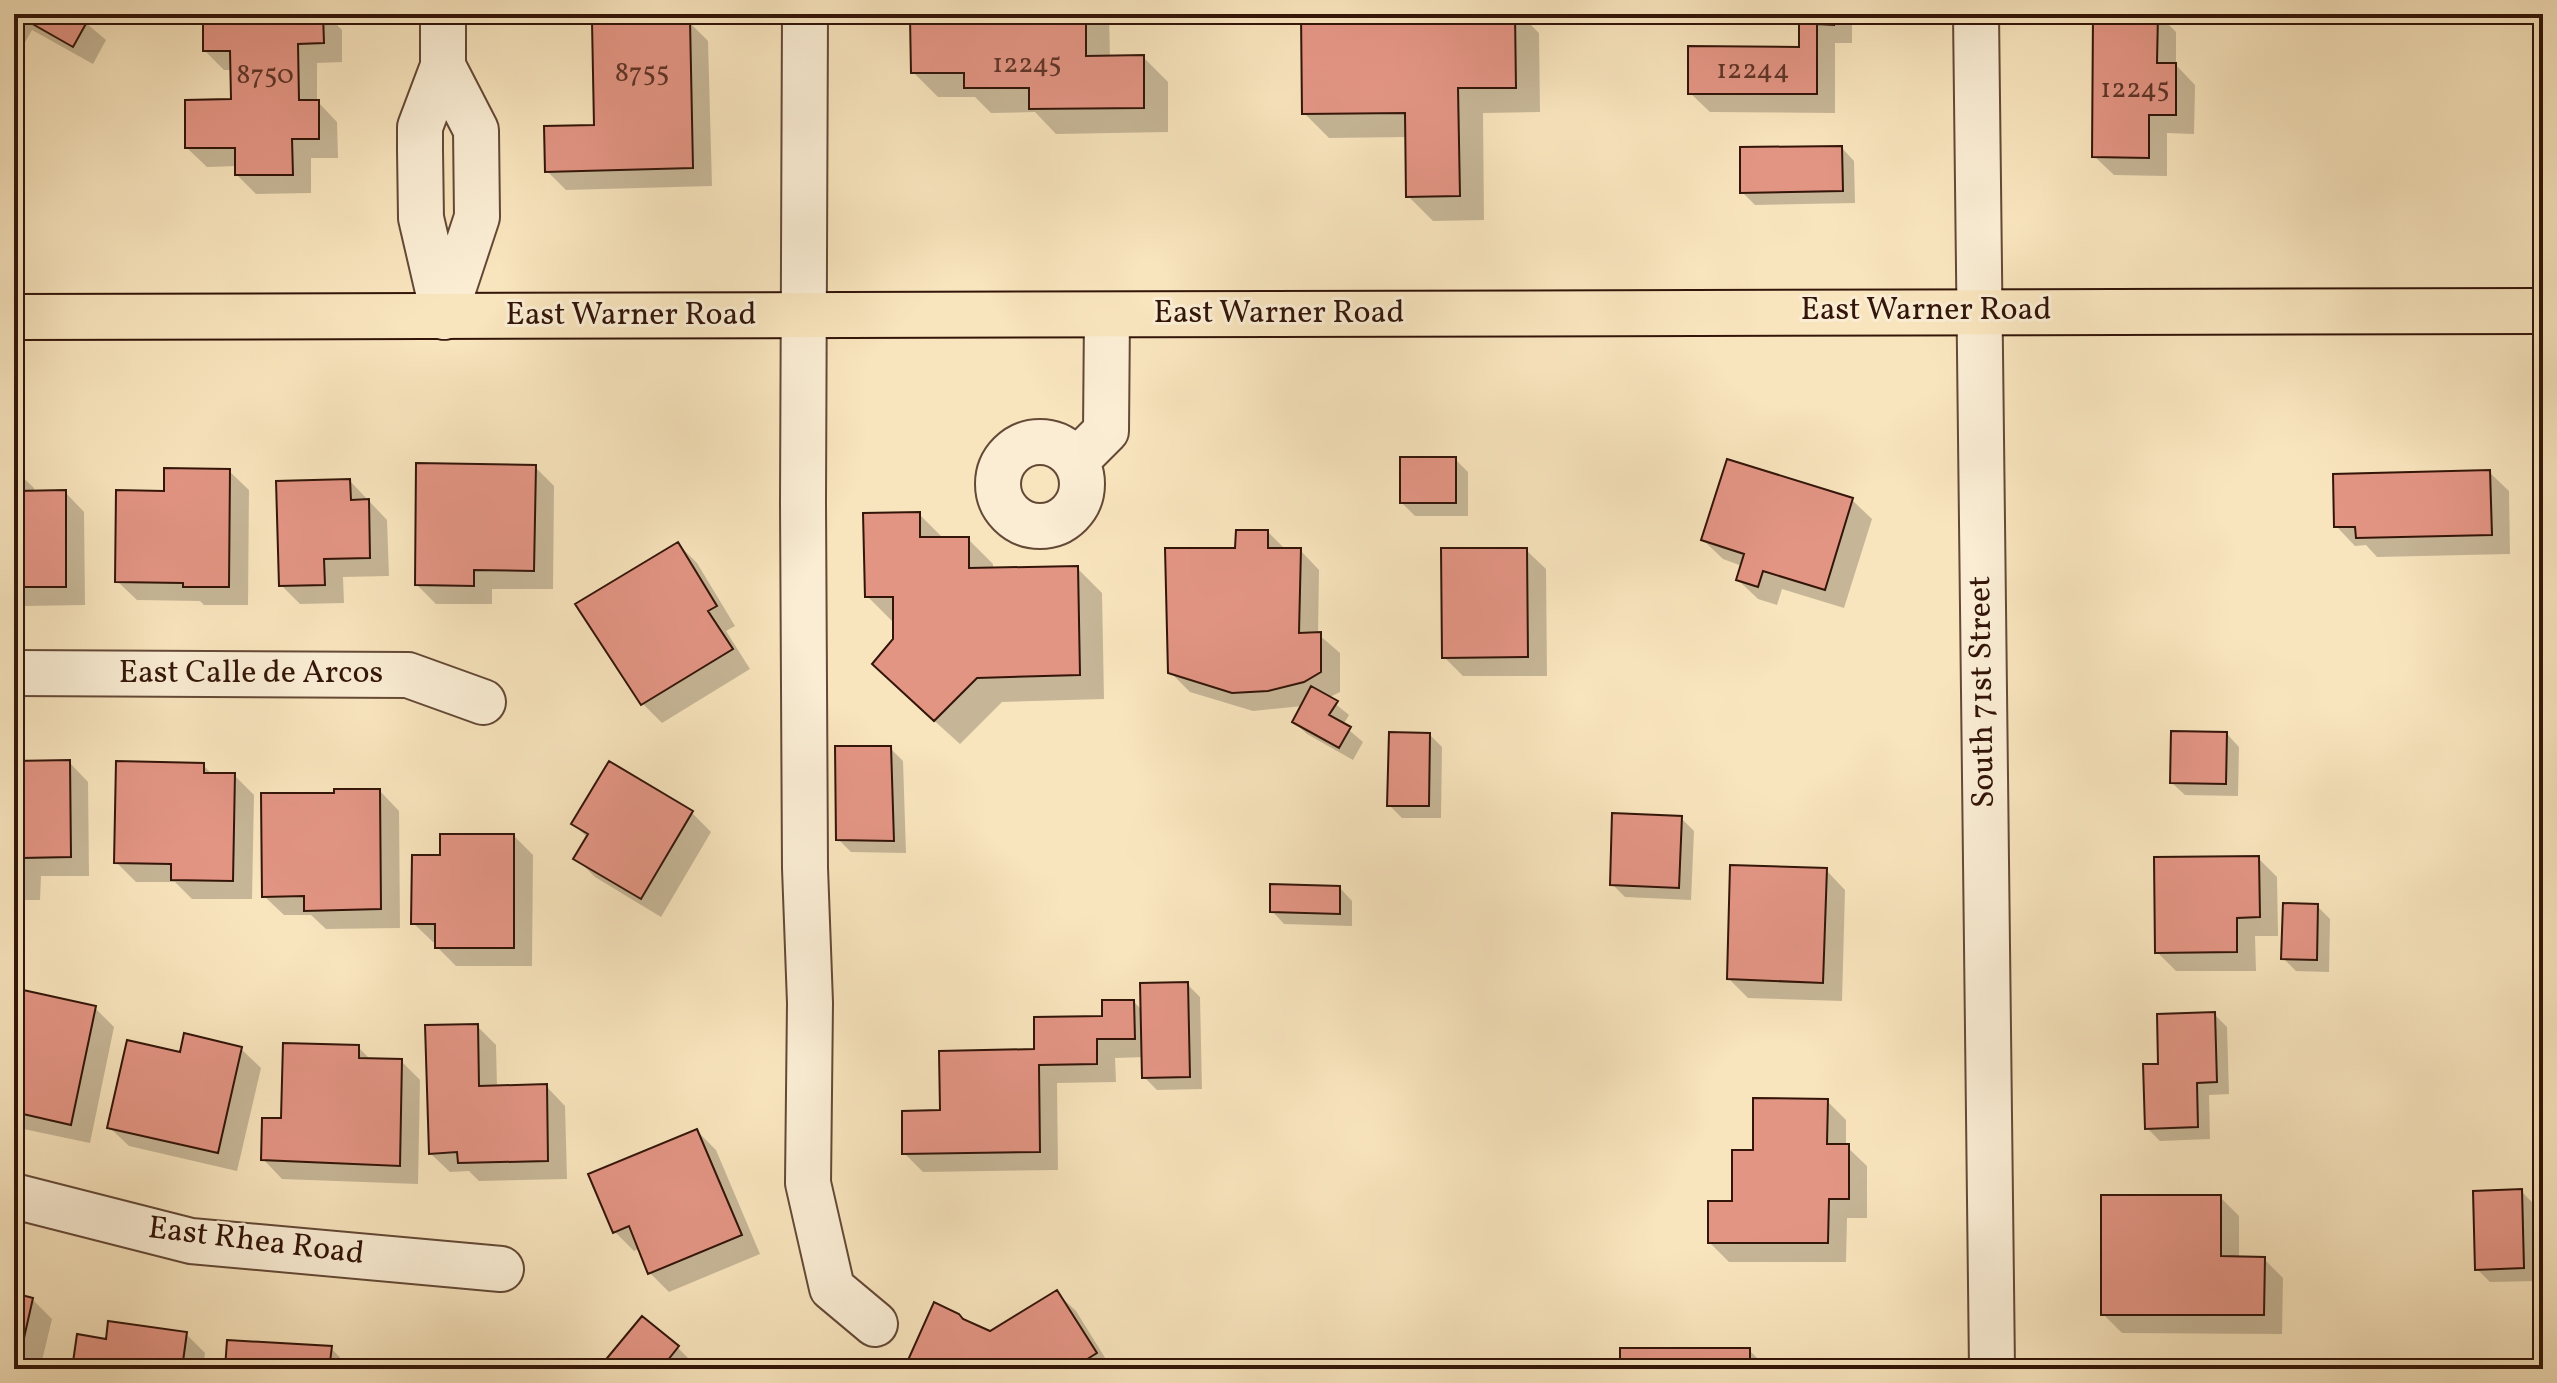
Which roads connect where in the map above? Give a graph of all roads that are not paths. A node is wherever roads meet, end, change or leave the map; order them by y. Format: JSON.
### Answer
{"nodes":[{"id":1,"x":443,"y":14,"type":"edge"},
{"id":2,"x":805,"y":14,"type":"edge"},
{"id":3,"x":1976,"y":14,"type":"edge"},
{"id":4,"x":443,"y":66,"type":"junction"},
{"id":5,"x":420,"y":150,"type":"junction"},
{"id":6,"x":476,"y":150,"type":"junction"},
{"id":7,"x":1978,"y":311,"type":"junction"},
{"id":8,"x":2543,"y":311,"type":"edge"},
{"id":9,"x":805,"y":315,"type":"junction"},
{"id":10,"x":1107,"y":315,"type":"junction"},
{"id":11,"x":14,"y":317,"type":"edge"},
{"id":12,"x":444,"y":317,"type":"junction"},
{"id":13,"x":1076,"y":461,"type":"dead end"},
{"id":14,"x":14,"y":673,"type":"edge"},
{"id":15,"x":483,"y":702,"type":"dead end"},
{"id":16,"x":14,"y":1196,"type":"edge"},
{"id":17,"x":501,"y":1269,"type":"dead end"},
{"id":18,"x":875,"y":1324,"type":"dead end"},
{"id":19,"x":1992,"y":1369,"type":"edge"}],
"edges":[{"from":1,"to":4,"type":"street"},
{"from":2,"to":9,"type":"street"},
{"from":3,"to":7,"type":"street","name":"South 71st Street"},
{"from":4,"to":5,"type":"street"},
{"from":4,"to":6,"type":"street"},
{"from":5,"to":6,"type":"street"},
{"from":5,"to":12,"type":"street"},
{"from":6,"to":12,"type":"street"},
{"from":7,"to":8,"type":"main road","name":"East Warner Road"},
{"from":7,"to":10,"type":"main road","name":"East Warner Road"},
{"from":7,"to":19,"type":"street","name":"South 71st Street"},
{"from":9,"to":10,"type":"main road","name":"East Warner Road"},
{"from":9,"to":12,"type":"main road","name":"East Warner Road"},
{"from":9,"to":18,"type":"street"},
{"from":10,"to":13,"type":"street"},
{"from":11,"to":12,"type":"main road","name":"East Warner Road"},
{"from":14,"to":15,"type":"street","name":"East Calle de Arcos"},
{"from":16,"to":17,"type":"street","name":"East Rhea Road"}]}
